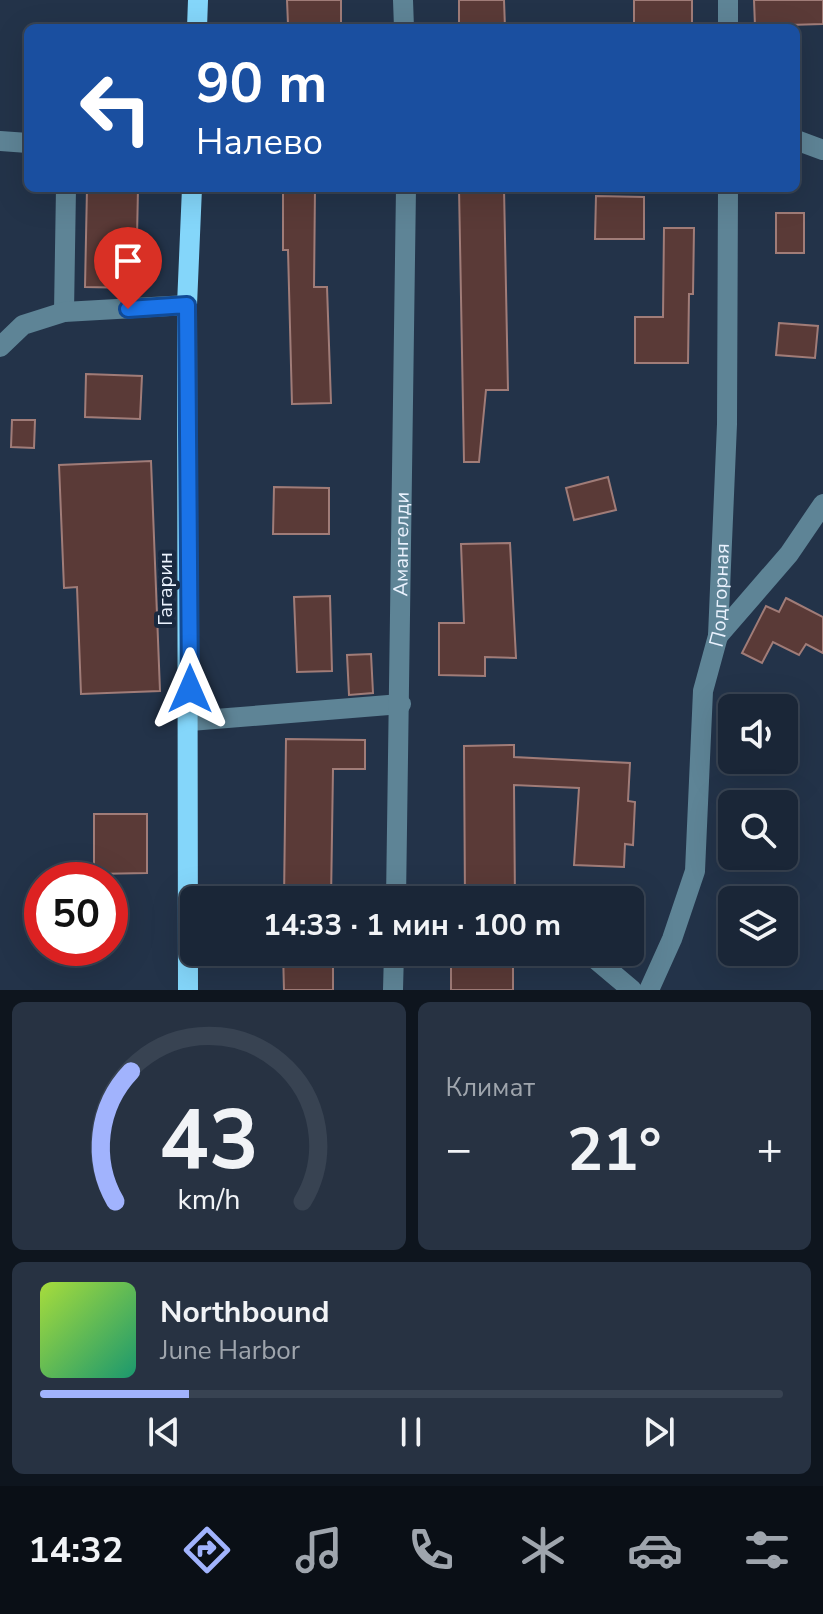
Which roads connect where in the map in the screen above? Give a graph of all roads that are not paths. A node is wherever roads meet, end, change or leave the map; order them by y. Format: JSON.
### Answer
{"nodes":[{"id":1,"x":198,"y":0,"type":"edge"},
{"id":2,"x":403,"y":0,"type":"edge"},
{"id":3,"x":728,"y":0,"type":"edge"},
{"id":4,"x":197,"y":24,"type":"edge"},
{"id":5,"x":404,"y":24,"type":"edge"},
{"id":6,"x":728,"y":24,"type":"edge"},
{"id":7,"x":0,"y":141,"type":"edge"},
{"id":8,"x":800,"y":141,"type":"edge"},
{"id":9,"x":24,"y":143,"type":"edge"},
{"id":10,"x":823,"y":150,"type":"edge"},
{"id":11,"x":66,"y":192,"type":"edge"},
{"id":12,"x":192,"y":192,"type":"edge"},
{"id":13,"x":406,"y":192,"type":"edge"},
{"id":14,"x":728,"y":192,"type":"edge"},
{"id":15,"x":187,"y":305,"type":"junction"},
{"id":16,"x":64,"y":312,"type":"junction"},
{"id":17,"x":0,"y":347,"type":"edge"},
{"id":18,"x":823,"y":504,"type":"edge"},
{"id":19,"x":718,"y":636,"type":"junction"},
{"id":20,"x":401,"y":704,"type":"junction"},
{"id":21,"x":190,"y":721,"type":"junction"},
{"id":22,"x":396,"y":886,"type":"edge"},
{"id":23,"x":394,"y":966,"type":"edge"},
{"id":24,"x":604,"y":966,"type":"edge"},
{"id":25,"x":188,"y":990,"type":"edge"},
{"id":26,"x":393,"y":990,"type":"edge"},
{"id":27,"x":632,"y":990,"type":"edge"},
{"id":28,"x":649,"y":990,"type":"edge"}],
"edges":[{"from":1,"to":4,"type":"main road"},
{"from":2,"to":5,"type":"street"},
{"from":3,"to":6,"type":"street"},
{"from":7,"to":9,"type":"street"},
{"from":8,"to":10,"type":"street"},
{"from":11,"to":16,"type":"street"},
{"from":12,"to":15,"type":"main road","name":"Гагарин"},
{"from":13,"to":20,"type":"street","name":"Амангелди"},
{"from":14,"to":19,"type":"street","name":"Подгорная"},
{"from":15,"to":16,"type":"street"},
{"from":15,"to":21,"type":"main road","name":"Гагарин"},
{"from":16,"to":17,"type":"street"},
{"from":18,"to":19,"type":"street"},
{"from":19,"to":28,"type":"street","name":"Подгорная"},
{"from":20,"to":21,"type":"street"},
{"from":20,"to":22,"type":"street","name":"Амангелди"},
{"from":21,"to":25,"type":"main road","name":"Гагарин"},
{"from":23,"to":26,"type":"street"},
{"from":24,"to":27,"type":"street"}]}
